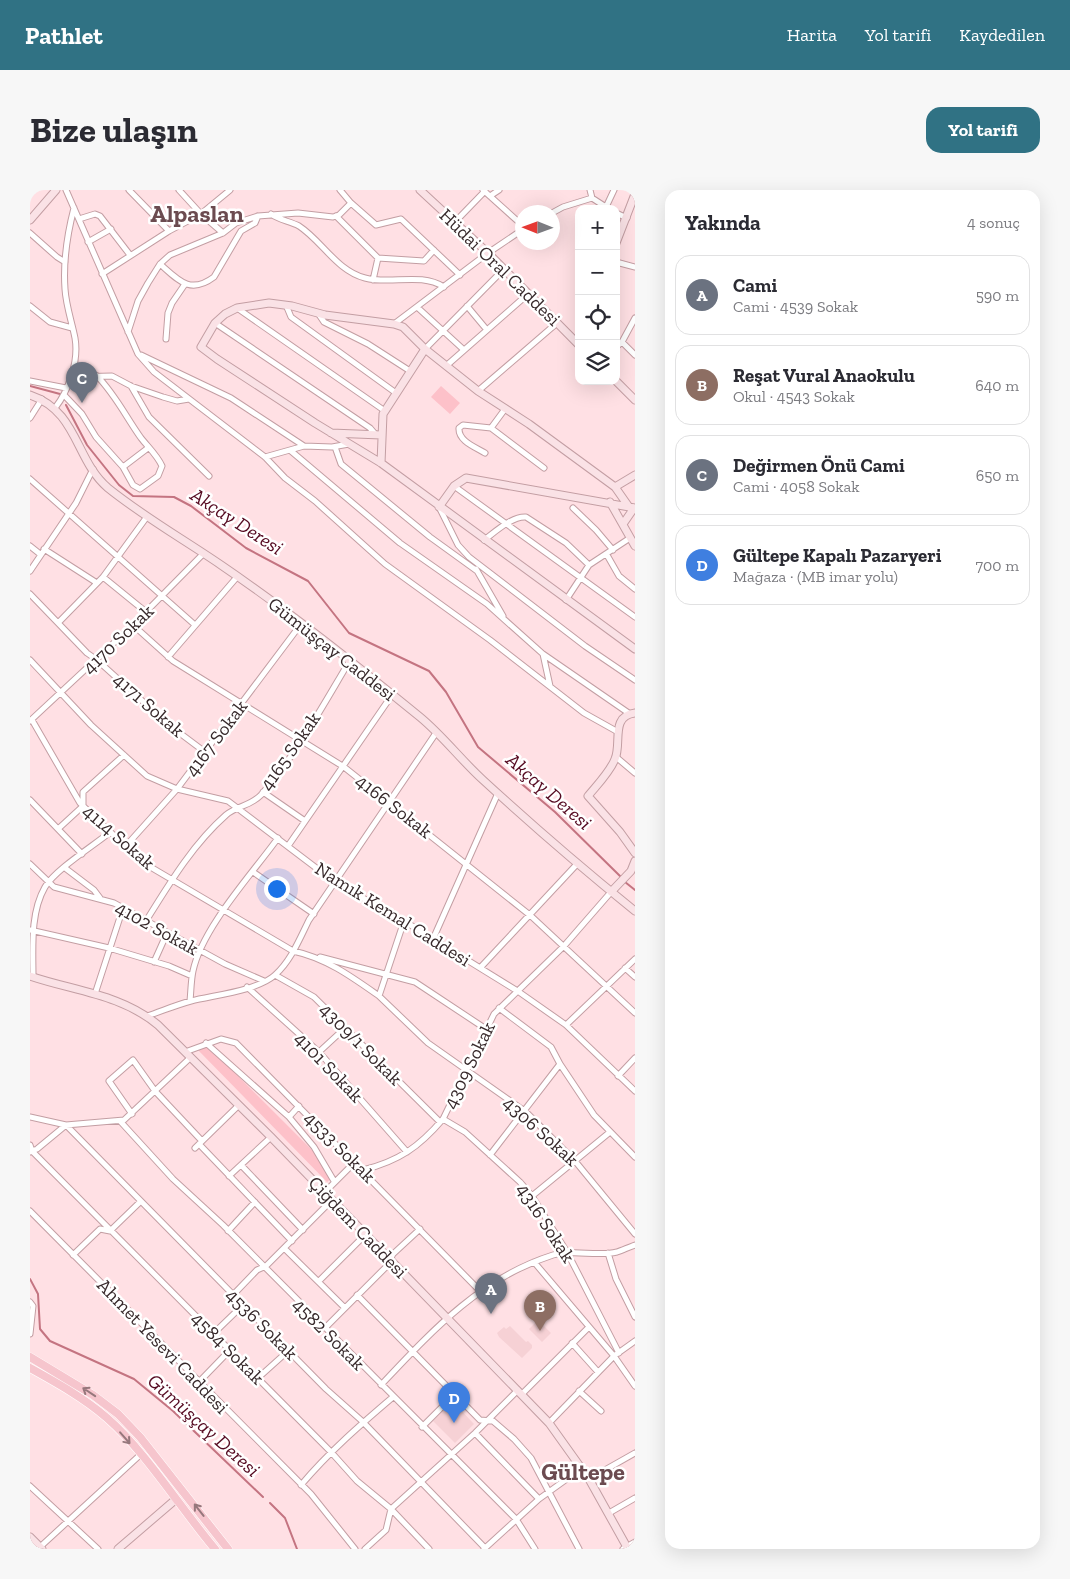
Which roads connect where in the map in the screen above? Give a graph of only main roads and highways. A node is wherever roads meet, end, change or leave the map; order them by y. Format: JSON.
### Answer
{"nodes":[{"id":1,"x":30,"y":1357,"type":"edge"},
{"id":2,"x":30,"y":1368,"type":"edge"},
{"id":3,"x":185,"y":1492,"type":"junction"},
{"id":4,"x":175,"y":1500,"type":"junction"},
{"id":5,"x":215,"y":1549,"type":"edge"},
{"id":6,"x":228,"y":1549,"type":"edge"}],
"edges":[{"from":3,"to":1,"type":"main road","one_way":true},
{"from":2,"to":4,"type":"main road","one_way":true},
{"from":3,"to":4,"type":"main road"},
{"from":6,"to":3,"type":"main road","one_way":true},
{"from":4,"to":5,"type":"main road"}]}
